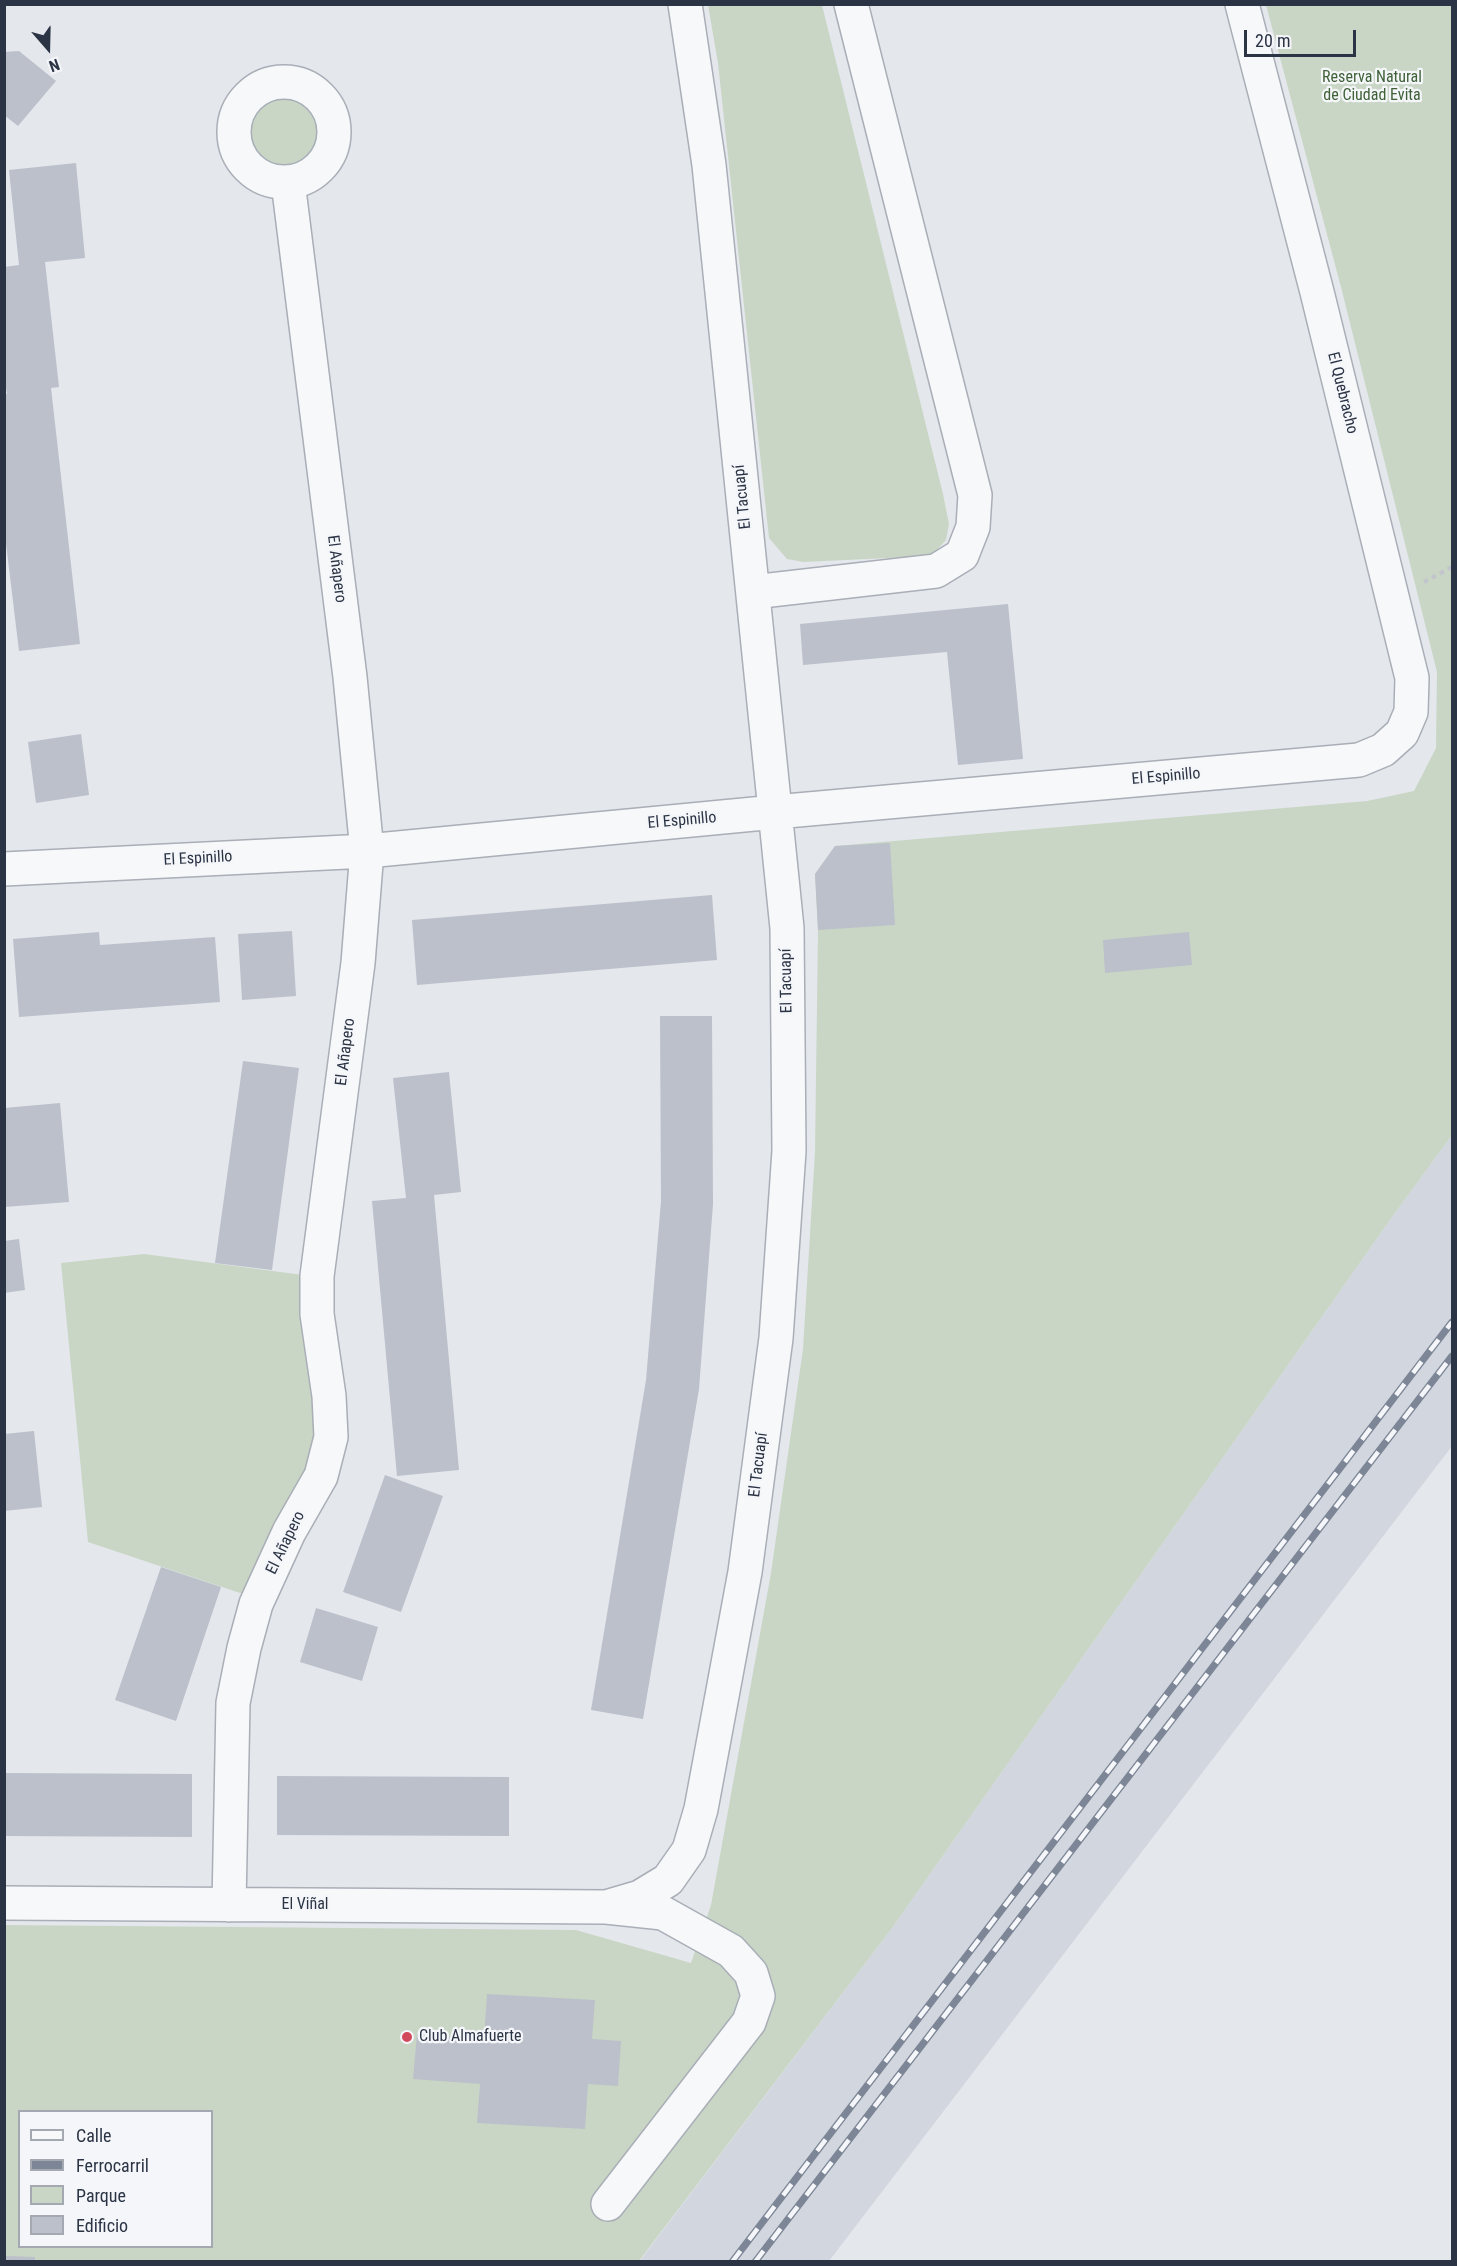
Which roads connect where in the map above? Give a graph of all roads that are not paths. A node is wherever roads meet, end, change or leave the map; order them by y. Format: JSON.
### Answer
{"nodes":[{"id":1,"x":685,"y":4,"type":"edge"},
{"id":2,"x":851,"y":4,"type":"edge"},
{"id":3,"x":1242,"y":4,"type":"edge"},
{"id":4,"x":288,"y":182,"type":"dead end"},
{"id":5,"x":753,"y":592,"type":"junction"},
{"id":6,"x":1359,"y":760,"type":"joint"},
{"id":7,"x":775,"y":812,"type":"junction"},
{"id":8,"x":367,"y":850,"type":"junction"},
{"id":9,"x":4,"y":869,"type":"edge"},
{"id":10,"x":4,"y":1903,"type":"edge"},
{"id":11,"x":229,"y":1905,"type":"junction"},
{"id":12,"x":606,"y":1907,"type":"junction"},
{"id":13,"x":608,"y":2204,"type":"dead end"}],
"edges":[{"from":1,"to":5,"type":"street","name":"El Tacuapí"},
{"from":2,"to":5,"type":"street"},
{"from":3,"to":6,"type":"street","name":"El Quebracho"},
{"from":4,"to":8,"type":"street","name":"El Añapero"},
{"from":5,"to":7,"type":"street","name":"El Tacuapí"},
{"from":6,"to":7,"type":"street","name":"El Espinillo"},
{"from":7,"to":8,"type":"street","name":"El Espinillo"},
{"from":7,"to":12,"type":"street","name":"El Tacuapí"},
{"from":8,"to":9,"type":"street","name":"El Espinillo"},
{"from":8,"to":11,"type":"street","name":"El Añapero"},
{"from":10,"to":11,"type":"street","name":"El Viñal"},
{"from":11,"to":12,"type":"street","name":"El Viñal"},
{"from":12,"to":13,"type":"street"}]}
